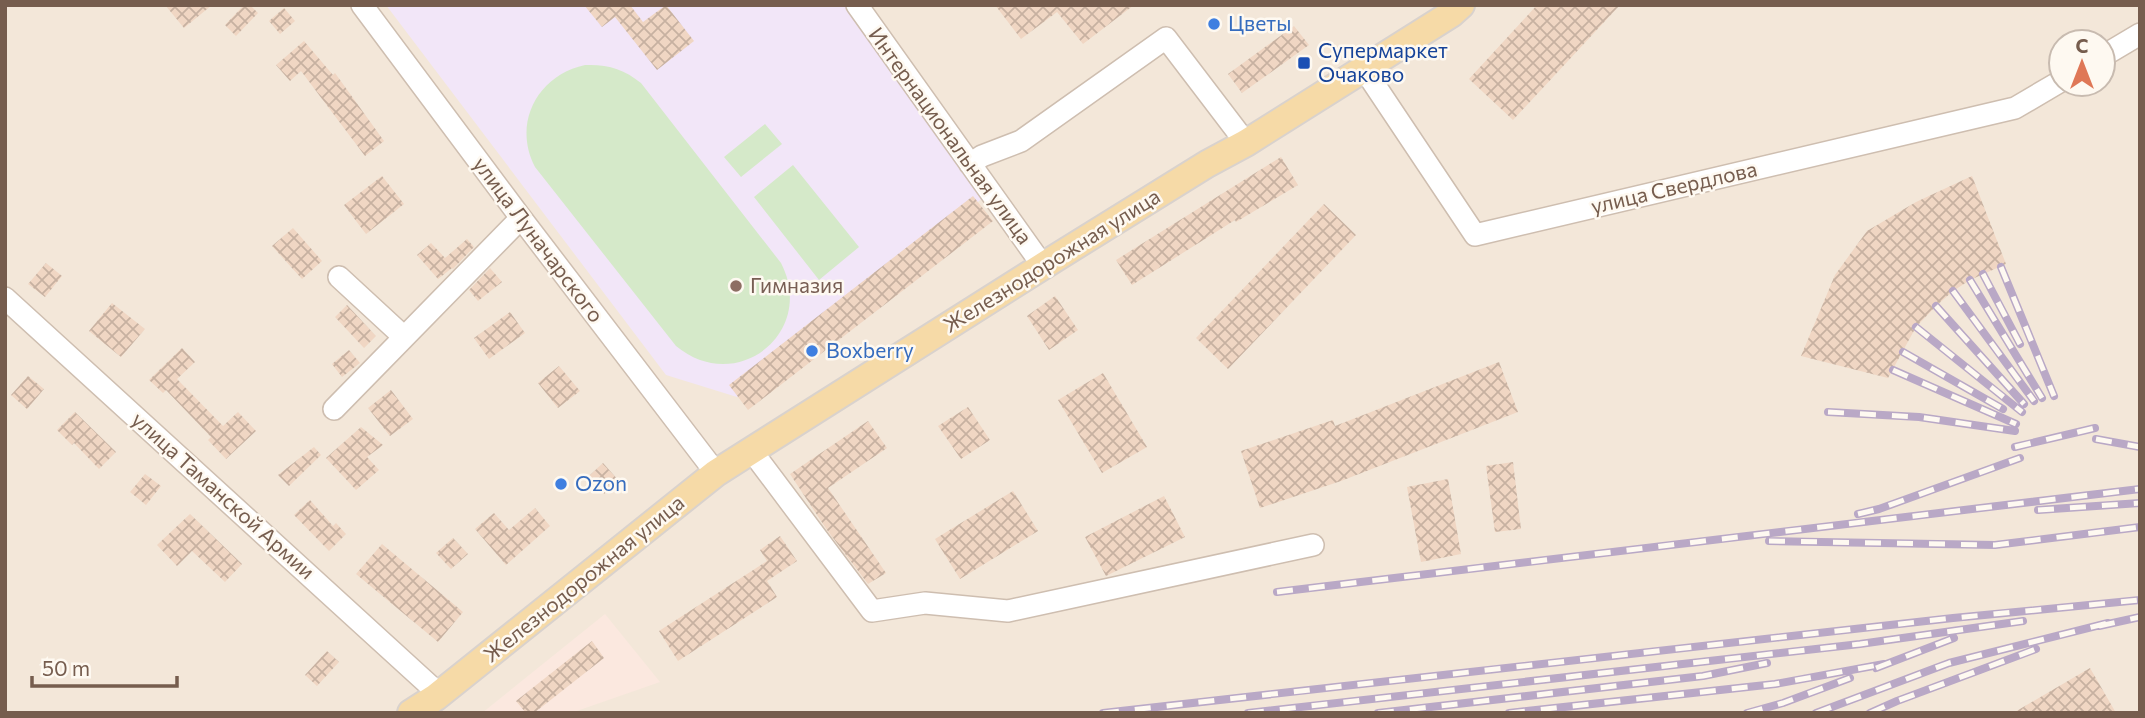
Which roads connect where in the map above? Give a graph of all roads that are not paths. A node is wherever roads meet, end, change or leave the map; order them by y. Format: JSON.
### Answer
{"nodes":[{"id":1,"x":362,"y":5,"type":"edge"},
{"id":2,"x":857,"y":5,"type":"edge"},
{"id":3,"x":874,"y":5,"type":"edge"},
{"id":4,"x":1453,"y":8,"type":"edge"},
{"id":5,"x":2140,"y":34,"type":"edge"},
{"id":6,"x":2117,"y":48,"type":"edge"},
{"id":7,"x":1364,"y":69,"type":"junction"},
{"id":8,"x":2047,"y":89,"type":"edge"},
{"id":9,"x":1246,"y":142,"type":"junction"},
{"id":10,"x":976,"y":160,"type":"junction"},
{"id":11,"x":521,"y":218,"type":"junction"},
{"id":12,"x":1048,"y":263,"type":"junction"},
{"id":13,"x":339,"y":277,"type":"dead end"},
{"id":14,"x":5,"y":298,"type":"edge"},
{"id":15,"x":404,"y":337,"type":"junction"},
{"id":16,"x":334,"y":409,"type":"dead end"},
{"id":17,"x":751,"y":450,"type":"junction"},
{"id":18,"x":716,"y":473,"type":"junction"},
{"id":19,"x":1313,"y":545,"type":"dead end"},
{"id":20,"x":433,"y":701,"type":"edge"},
{"id":21,"x":411,"y":713,"type":"edge"}],
"edges":[{"from":1,"to":11,"type":"street","name":"улица Луначарского"},
{"from":2,"to":10,"type":"street","name":"Интернациональная улица"},
{"from":3,"to":10,"type":"street","name":"Интернациональная улица"},
{"from":4,"to":7,"type":"main road","name":"Железнодорожная улица"},
{"from":5,"to":6,"type":"street"},
{"from":7,"to":8,"type":"street","name":"улица Свердлова"},
{"from":7,"to":9,"type":"main road","name":"Железнодорожная улица"},
{"from":9,"to":10,"type":"street"},
{"from":9,"to":12,"type":"main road","name":"Железнодорожная улица"},
{"from":10,"to":12,"type":"street","name":"Интернациональная улица"},
{"from":11,"to":15,"type":"street"},
{"from":11,"to":18,"type":"street","name":"улица Луначарского"},
{"from":12,"to":17,"type":"main road","name":"Железнодорожная улица"},
{"from":13,"to":15,"type":"street"},
{"from":14,"to":20,"type":"street","name":"улица Таманской Армии"},
{"from":15,"to":16,"type":"street"},
{"from":17,"to":18,"type":"main road","name":"Железнодорожная улица"},
{"from":17,"to":19,"type":"street"},
{"from":18,"to":20,"type":"main road","name":"Железнодорожная улица"},
{"from":20,"to":21,"type":"main road","name":"Железнодорожная улица"}]}
